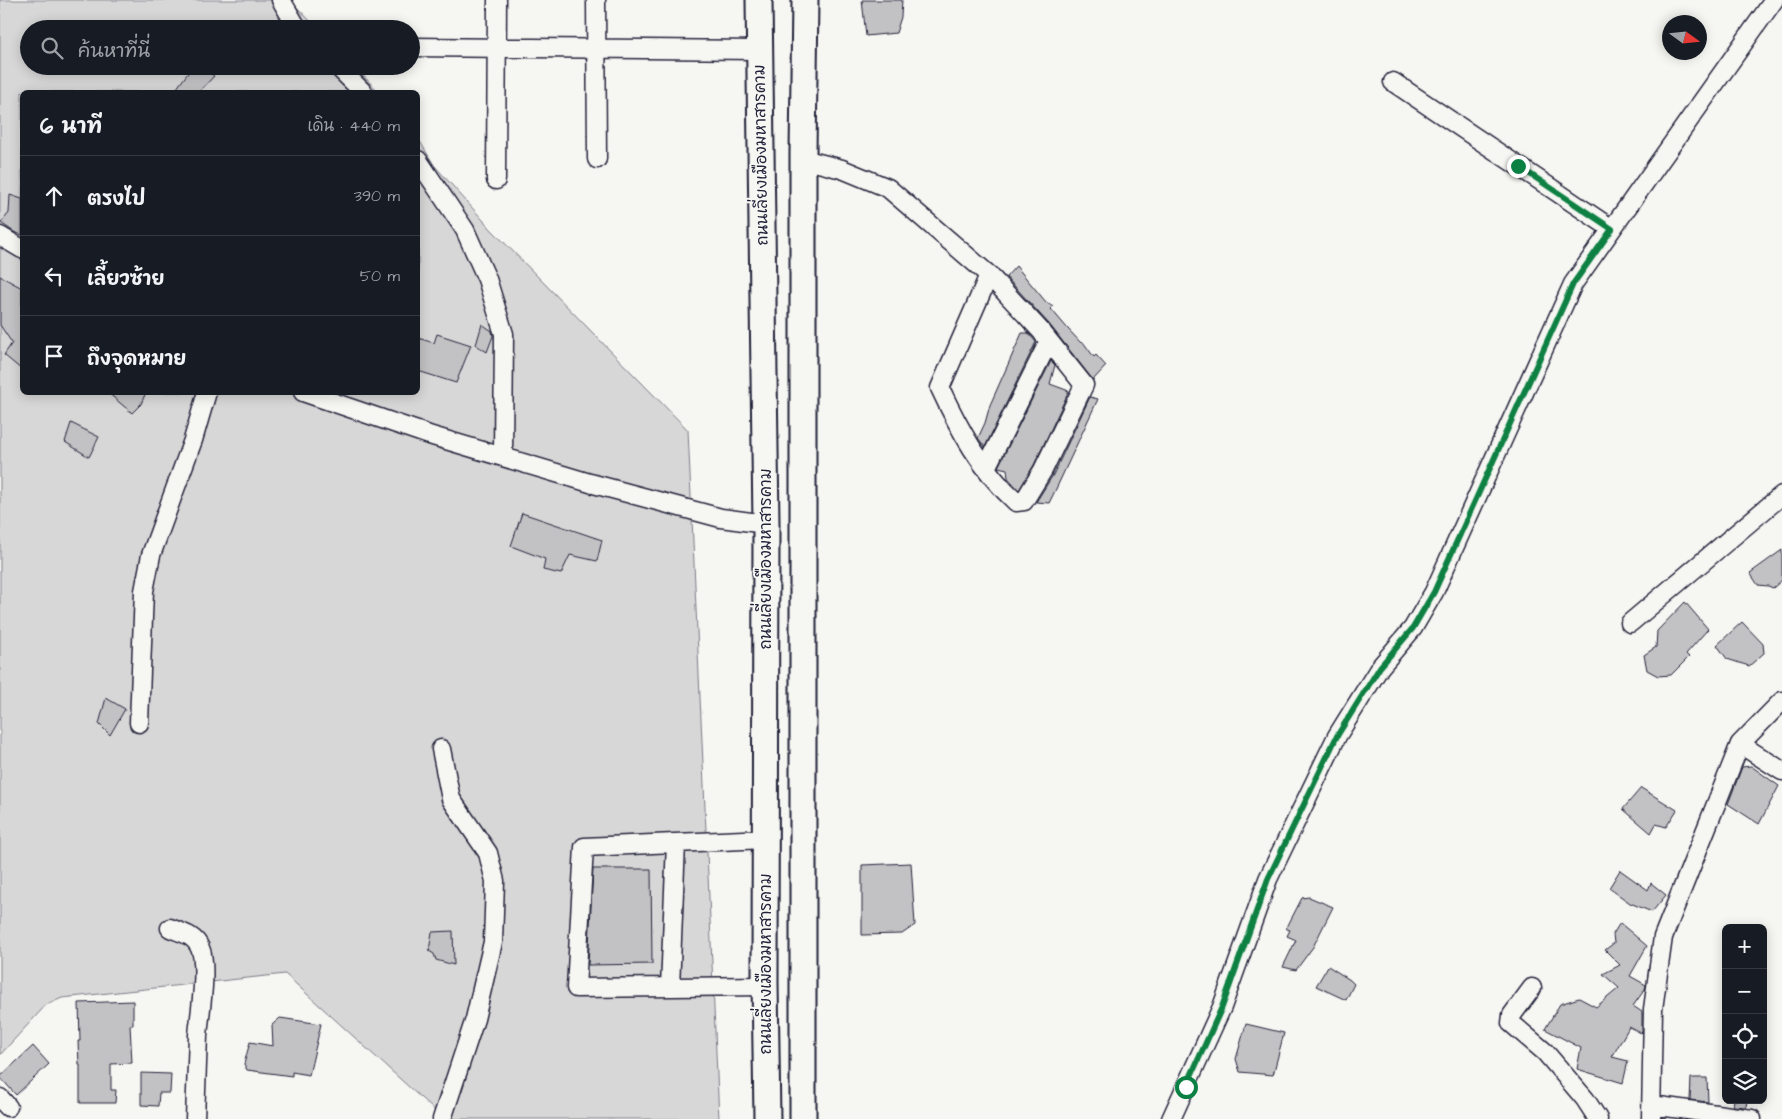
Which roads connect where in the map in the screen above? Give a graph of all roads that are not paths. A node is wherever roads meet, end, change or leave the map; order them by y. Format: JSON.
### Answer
{"nodes":[{"id":1,"x":281,"y":0,"type":"edge"},
{"id":2,"x":497,"y":0,"type":"edge"},
{"id":3,"x":596,"y":0,"type":"edge"},
{"id":4,"x":759,"y":0,"type":"edge"},
{"id":5,"x":805,"y":0,"type":"edge"},
{"id":6,"x":1774,"y":0,"type":"edge"},
{"id":7,"x":293,"y":20,"type":"edge"},
{"id":8,"x":420,"y":47,"type":"edge"},
{"id":9,"x":497,"y":48,"type":"junction"},
{"id":10,"x":596,"y":49,"type":"junction"},
{"id":11,"x":760,"y":50,"type":"junction"},
{"id":12,"x":346,"y":75,"type":"edge"},
{"id":13,"x":1393,"y":82,"type":"dead end"},
{"id":14,"x":361,"y":90,"type":"edge"},
{"id":15,"x":597,"y":159,"type":"dead end"},
{"id":16,"x":803,"y":159,"type":"junction"},
{"id":17,"x":420,"y":163,"type":"edge"},
{"id":18,"x":496,"y":180,"type":"dead end"},
{"id":19,"x":1612,"y":229,"type":"junction"},
{"id":20,"x":0,"y":236,"type":"edge"},
{"id":21,"x":20,"y":247,"type":"edge"},
{"id":22,"x":990,"y":275,"type":"junction"},
{"id":23,"x":1049,"y":341,"type":"junction"},
{"id":24,"x":206,"y":395,"type":"edge"},
{"id":25,"x":312,"y":395,"type":"edge"},
{"id":26,"x":503,"y":456,"type":"junction"},
{"id":27,"x":986,"y":468,"type":"junction"},
{"id":28,"x":1782,"y":495,"type":"edge"},
{"id":29,"x":766,"y":524,"type":"junction"},
{"id":30,"x":1630,"y":623,"type":"dead end"},
{"id":31,"x":1782,"y":701,"type":"edge"},
{"id":32,"x":138,"y":723,"type":"dead end"},
{"id":33,"x":1740,"y":744,"type":"junction"},
{"id":34,"x":441,"y":749,"type":"dead end"},
{"id":35,"x":1782,"y":771,"type":"edge"},
{"id":36,"x":766,"y":839,"type":"junction"},
{"id":37,"x":676,"y":843,"type":"junction"},
{"id":38,"x":170,"y":928,"type":"dead end"},
{"id":39,"x":766,"y":986,"type":"junction"},
{"id":40,"x":670,"y":987,"type":"junction"},
{"id":41,"x":1532,"y":988,"type":"dead end"},
{"id":42,"x":1652,"y":1112,"type":"edge"},
{"id":43,"x":195,"y":1119,"type":"edge"},
{"id":44,"x":442,"y":1119,"type":"edge"},
{"id":45,"x":767,"y":1119,"type":"edge"},
{"id":46,"x":803,"y":1119,"type":"edge"},
{"id":47,"x":1171,"y":1119,"type":"edge"},
{"id":48,"x":1598,"y":1119,"type":"edge"},
{"id":49,"x":1752,"y":1119,"type":"edge"}],
"edges":[{"from":1,"to":7,"type":"street"},
{"from":2,"to":9,"type":"street"},
{"from":3,"to":10,"type":"street"},
{"from":4,"to":11,"type":"highway","name":"ถนนเลี่ยงเมืองมหาสารคาม"},
{"from":5,"to":16,"type":"highway"},
{"from":6,"to":19,"type":"street"},
{"from":8,"to":9,"type":"street"},
{"from":9,"to":10,"type":"street"},
{"from":9,"to":18,"type":"street"},
{"from":10,"to":11,"type":"street"},
{"from":10,"to":15,"type":"street"},
{"from":11,"to":29,"type":"highway","name":"ถนนเลี่ยงเมืองมหาสารคาม"},
{"from":12,"to":14,"type":"street"},
{"from":13,"to":19,"type":"street"},
{"from":16,"to":22,"type":"street"},
{"from":16,"to":46,"type":"highway"},
{"from":17,"to":26,"type":"street"},
{"from":19,"to":47,"type":"street"},
{"from":20,"to":21,"type":"street"},
{"from":22,"to":23,"type":"street"},
{"from":22,"to":27,"type":"street"},
{"from":23,"to":27,"type":"street"},
{"from":23,"to":27,"type":"street"},
{"from":24,"to":32,"type":"street"},
{"from":25,"to":26,"type":"street"},
{"from":26,"to":29,"type":"street"},
{"from":28,"to":30,"type":"street"},
{"from":29,"to":36,"type":"highway","name":"ถนนเลี่ยงเมืองมหาสารคาม"},
{"from":31,"to":33,"type":"street"},
{"from":33,"to":35,"type":"street"},
{"from":33,"to":42,"type":"street"},
{"from":34,"to":44,"type":"street"},
{"from":36,"to":37,"type":"street"},
{"from":36,"to":39,"type":"highway","name":"ถนนเลี่ยงเมืองมหาสารคาม"},
{"from":37,"to":40,"type":"street"},
{"from":37,"to":40,"type":"street"},
{"from":38,"to":43,"type":"street"},
{"from":39,"to":40,"type":"street"},
{"from":39,"to":45,"type":"highway","name":"ถนนเลี่ยงเมืองมหาสารคาม"},
{"from":41,"to":48,"type":"street"},
{"from":42,"to":49,"type":"street"}]}
